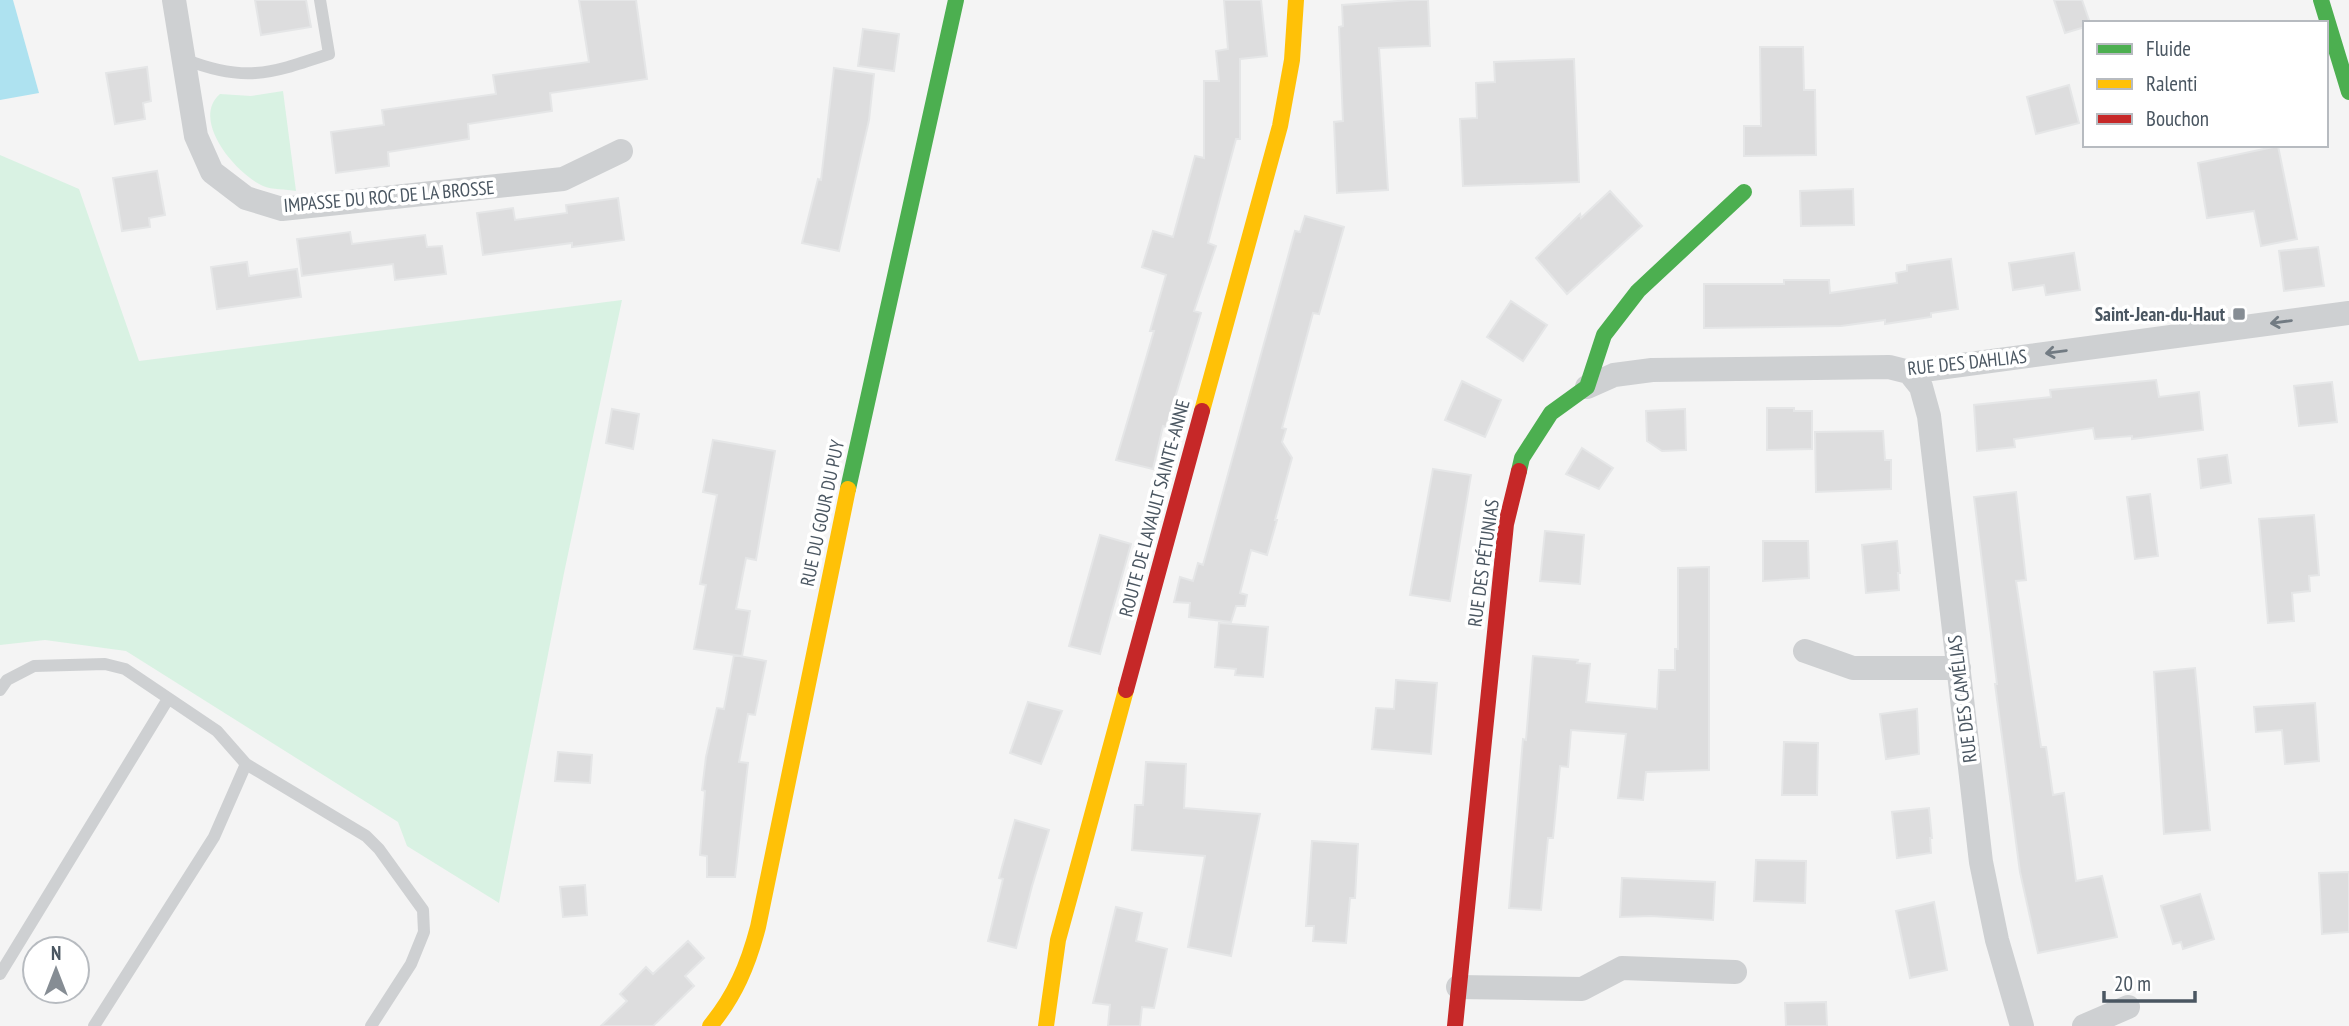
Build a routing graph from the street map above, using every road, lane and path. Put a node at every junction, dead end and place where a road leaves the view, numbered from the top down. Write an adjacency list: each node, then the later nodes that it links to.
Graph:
1 (174, 0): 8 (street, IMPASSE DU ROC DE LA BROSSE)
2 (320, 0): 8 (lane)
3 (956, 0): 26 (street, RUE DU GOUR DU PUY)
4 (1296, 0): 27 (street, ROUTE DE LAVAULT SAINTE-ANNE)
5 (2321, 0): 6 (street)
6 (2327, 21)
7 (2328, 23): 9 (street)
8 (184, 59): 10 (street, IMPASSE DU ROC DE LA BROSSE)
9 (2349, 92)
10 (621, 151)
11 (1744, 192): 14 (street)
12 (2349, 313): 13 (street, RUE DES DAHLIAS, one-way to 13)
13 (1909, 372): 14 (street, RUE DES DAHLIAS); 16 (street, RUE DES CAMÉLIAS)
14 (1587, 387): 22 (street, RUE DES PÉTUNIAS)
15 (1805, 651): 16 (street)
16 (1959, 668): 29 (street, RUE DES CAMÉLIAS)
17 (0, 690): 18 (lane)
18 (168, 699): 19 (lane); 21 (lane)
19 (246, 764): 24 (lane); 25 (lane)
20 (1735, 972): 22 (street)
21 (0, 974)
22 (1458, 986): 28 (street, RUE DES PÉTUNIAS)
23 (2128, 1007): 30 (street)
24 (94, 1026)
25 (371, 1026)
26 (710, 1026)
27 (1046, 1026)
28 (1455, 1026)
29 (2022, 1026)
30 (2084, 1026)

